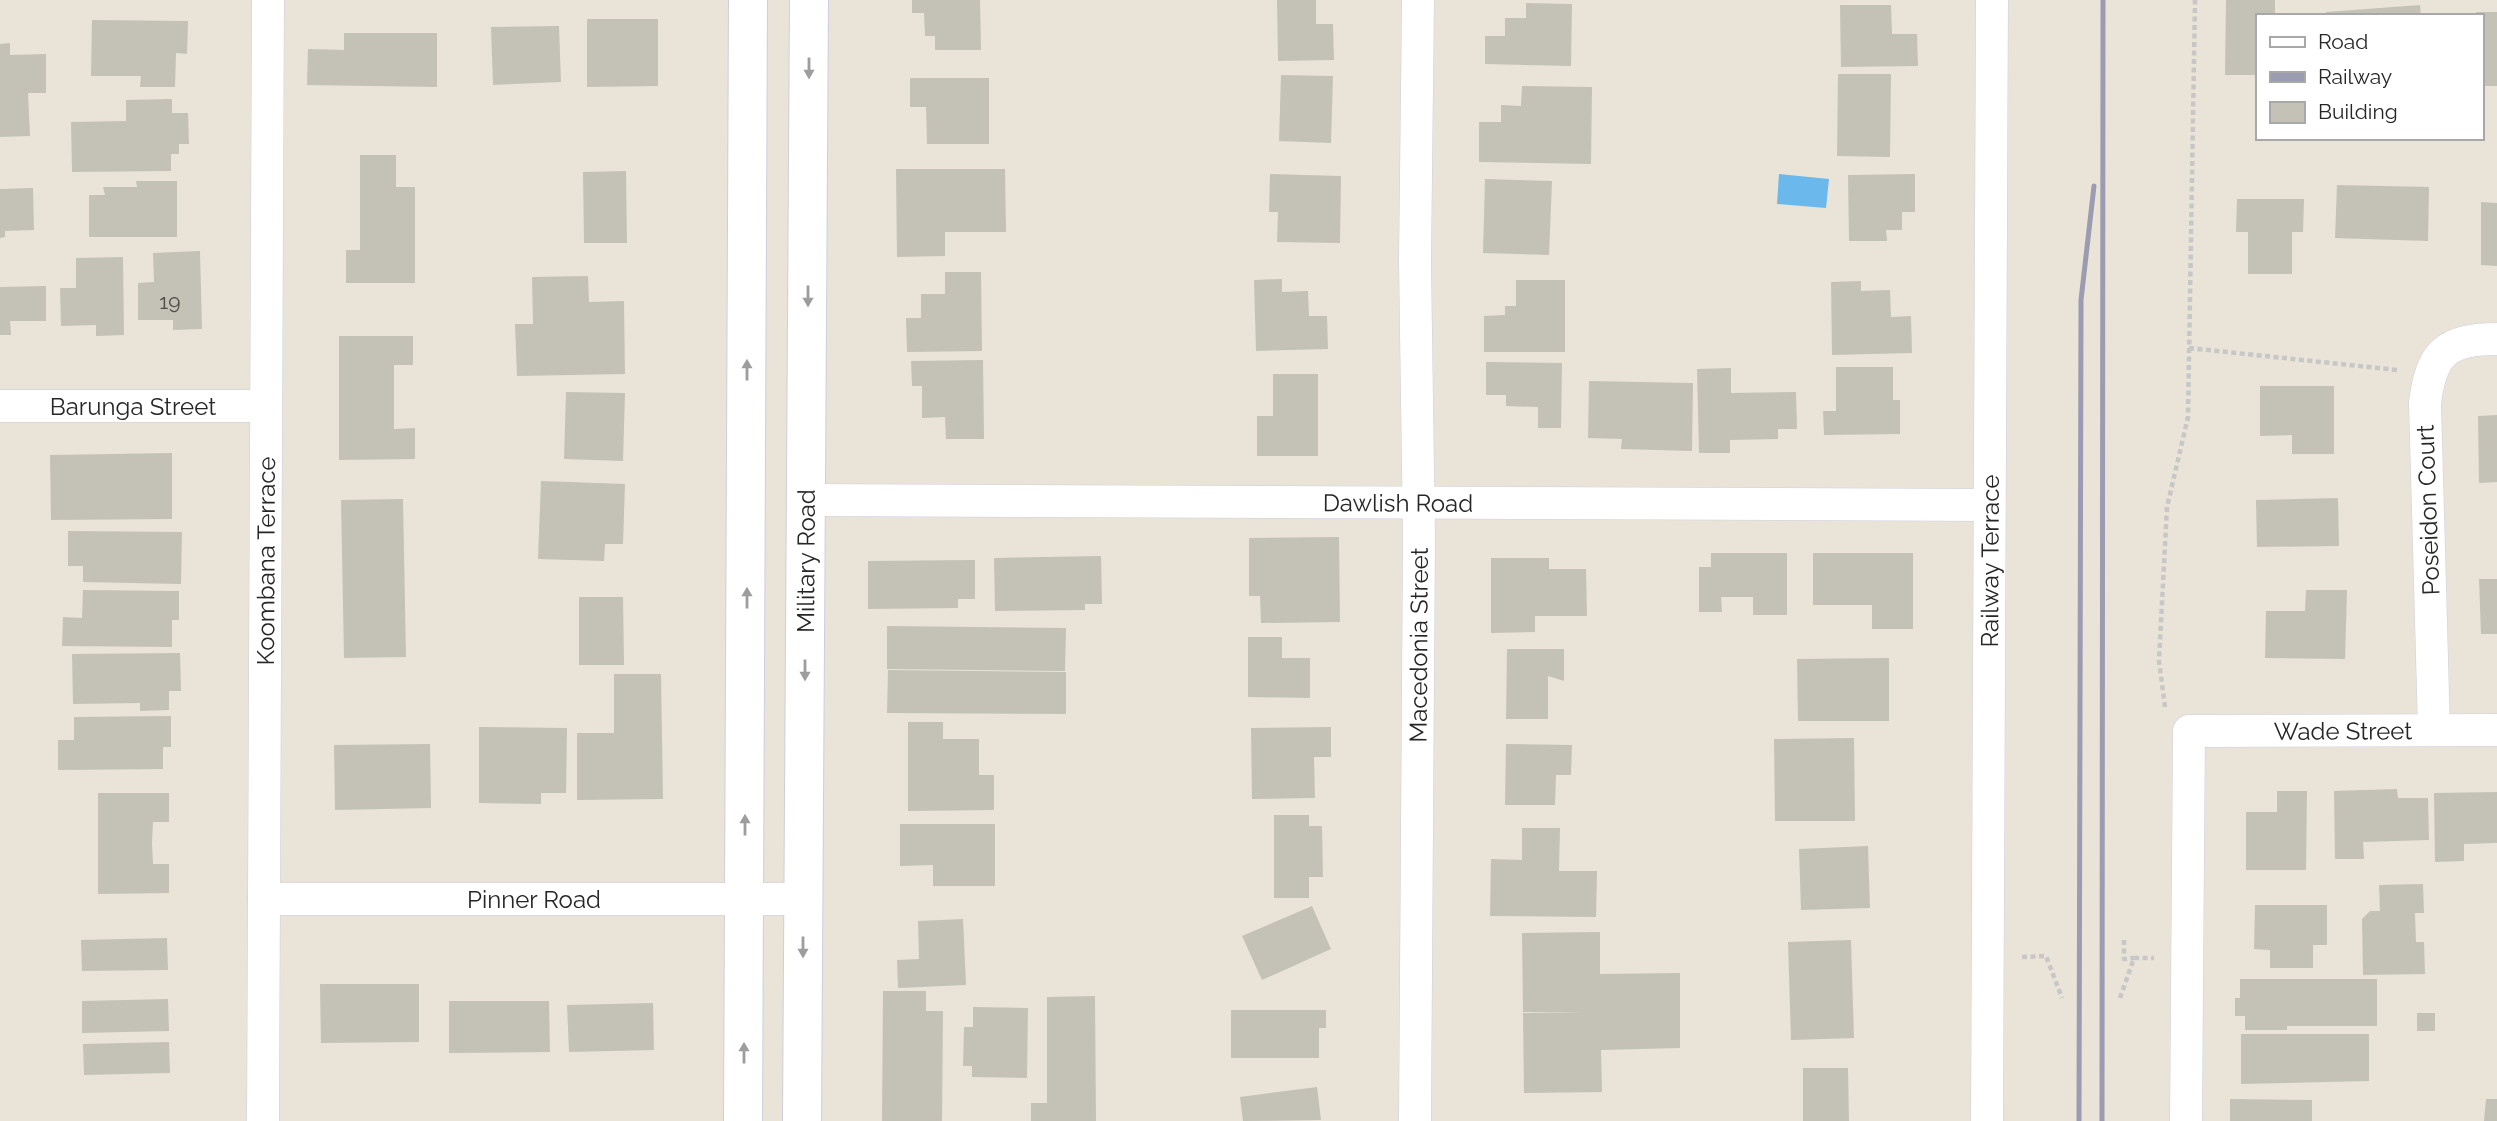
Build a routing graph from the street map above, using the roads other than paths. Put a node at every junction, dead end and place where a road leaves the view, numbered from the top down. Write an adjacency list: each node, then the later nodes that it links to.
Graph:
1 (268, 0): 8 (street, Koombana Terrace)
2 (748, 0): 15 (street, one-way to 2)
3 (809, 0): 9 (street, Military Road, one-way to 9)
4 (1419, 0): 10 (street, Macedonia Street)
5 (1992, 0): 11 (street, Railway Terrace)
6 (2497, 339): 12 (street, Poseidon Court)
7 (0, 405): 8 (street, Barunga Street)
8 (266, 405): 14 (street, Koombana Terrace)
9 (806, 500): 10 (street, Dawlish Road); 16 (street, Military Road, one-way to 16)
10 (1419, 501): 11 (street, Dawlish Road); 20 (street, Macedonia Street)
11 (1989, 505): 21 (street, Railway Terrace)
12 (2434, 730): 13 (street, Wade Street); 22 (street, Wade Street)
13 (2497, 730)
14 (264, 899): 15 (street, Pinner Road); 17 (street, Koombana Terrace)
15 (745, 899): 16 (street, Pinner Road); 18 (street, one-way to 15)
16 (804, 899): 19 (street, Military Road, one-way to 19)
17 (263, 1121)
18 (743, 1121)
19 (803, 1121)
20 (1415, 1121)
21 (1987, 1121)
22 (2186, 1121)

